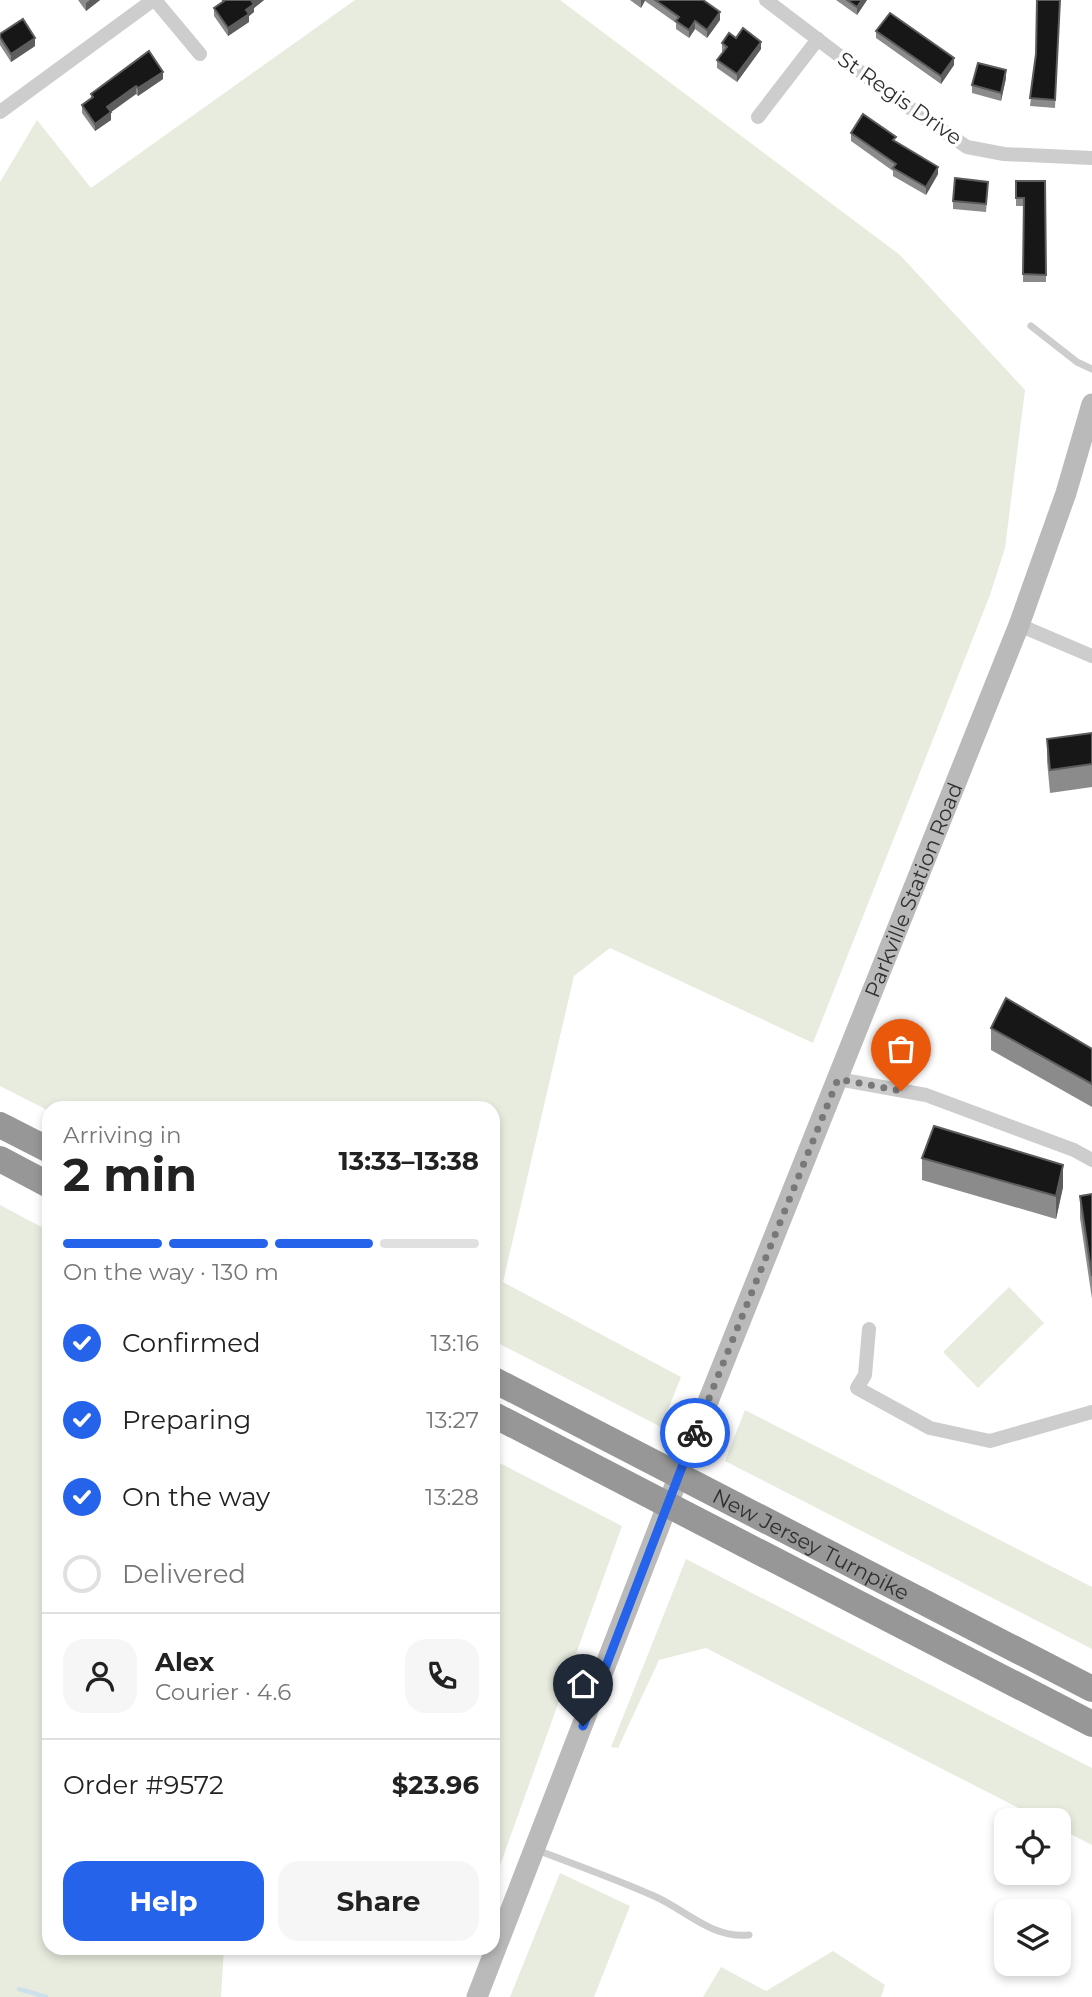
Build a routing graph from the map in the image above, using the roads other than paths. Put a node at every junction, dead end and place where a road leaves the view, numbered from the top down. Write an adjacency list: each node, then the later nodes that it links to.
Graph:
1 (154, 0): 4 (street); 5 (street)
2 (766, 0): 3 (street, St Regis Drive)
3 (818, 39): 6 (street); 7 (street, St Regis Drive)
4 (200, 54)
5 (0, 112)
6 (758, 117)
7 (1092, 158)
8 (1031, 326): 9 (lane)
9 (1092, 369)
10 (1092, 404): 11 (main road, Parkville Station Road)
11 (1019, 625): 12 (street); 13 (main road, Parkville Station Road)
12 (1092, 656)
13 (838, 1079): 17 (street); 25 (main road, Parkville Station Road)
14 (0, 1125): 15 (highway)
15 (42, 1146)
16 (0, 1159): 18 (highway)
17 (1092, 1160)
18 (42, 1181)
19 (869, 1329): 21 (street)
20 (500, 1383): 23 (highway, New Jersey Turnpike)
21 (1092, 1412)
22 (500, 1418): 24 (highway, New Jersey Turnpike)
23 (1092, 1689)
24 (1092, 1724)
25 (535, 1849): 26 (lane); 27 (main road, Parkville Station Road)
26 (748, 1935)
27 (500, 1938)
28 (493, 1955): 29 (main road, Parkville Station Road)
29 (477, 1997)

